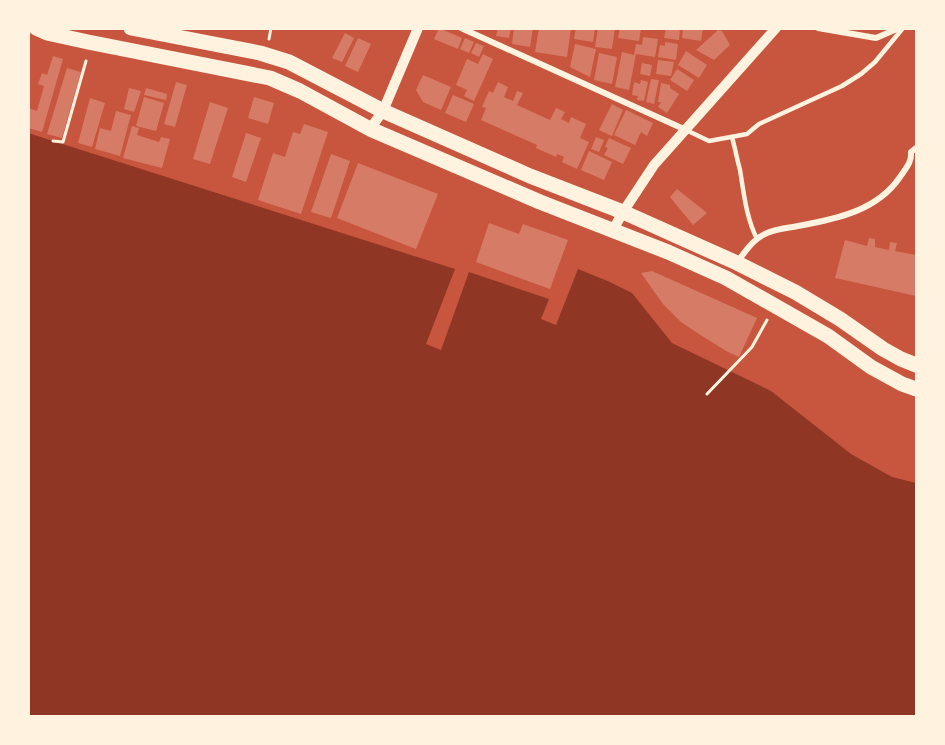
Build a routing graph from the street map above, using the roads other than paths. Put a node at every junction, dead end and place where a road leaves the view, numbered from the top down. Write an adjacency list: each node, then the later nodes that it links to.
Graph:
1 (36, 28): 9 (highway)
2 (131, 28): 8 (highway)
3 (418, 28): 8 (street)
4 (460, 28): 10 (street)
5 (776, 28): 10 (street)
6 (818, 28): 7 (street)
7 (901, 28): 11 (lane)
8 (383, 111): 9 (street); 13 (highway)
9 (370, 129): 14 (highway)
10 (686, 130): 11 (lane); 13 (street)
11 (732, 137): 15 (lane)
12 (916, 148): 15 (street)
13 (622, 212): 14 (street); 16 (highway)
14 (613, 230): 18 (highway)
15 (757, 238): 16 (street)
16 (737, 263): 17 (highway)
17 (916, 365)
18 (916, 389)

